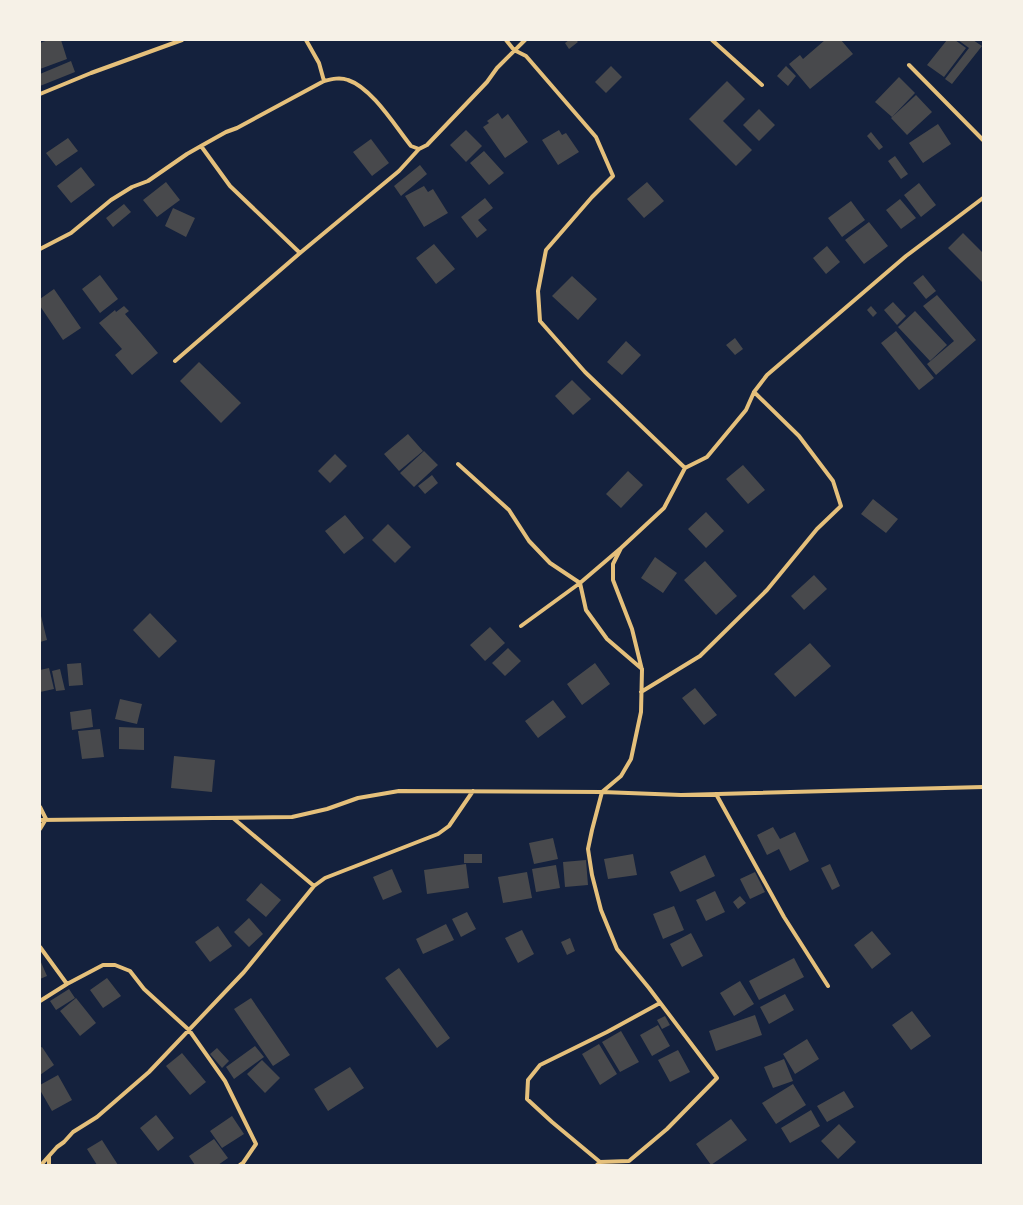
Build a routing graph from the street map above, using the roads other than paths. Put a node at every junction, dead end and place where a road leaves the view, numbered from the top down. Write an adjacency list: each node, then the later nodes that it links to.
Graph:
1 (182, 40): 10 (street)
2 (306, 40): 8 (street)
3 (506, 40): 6 (street)
4 (525, 40): 6 (street)
5 (712, 40): 9 (street)
6 (514, 50): 13 (street); 20 (street)
7 (909, 65): 11 (street)
8 (324, 81): 12 (street); 13 (street)
9 (762, 85)
10 (40, 94)
11 (983, 140)
12 (201, 146): 15 (street); 16 (street)
13 (419, 149): 16 (street)
14 (983, 198): 18 (street)
15 (40, 249)
16 (300, 252): 17 (street)
17 (175, 361)
18 (754, 392): 20 (street); 25 (street)
19 (458, 464): 22 (street)
20 (685, 468): 21 (street)
21 (620, 548): 22 (street); 24 (street)
22 (580, 583): 23 (street); 24 (street)
23 (520, 626)
24 (642, 670): 25 (street)
25 (641, 692): 28 (street)
26 (983, 787): 29 (street)
27 (473, 791): 28 (street); 31 (street); 35 (street)
28 (602, 792): 29 (street); 40 (street)
29 (716, 794): 38 (street)
30 (40, 807): 32 (street)
31 (233, 818): 32 (street); 35 (street)
32 (46, 819): 33 (street); 34 (street)
33 (40, 820)
34 (40, 829)
35 (314, 886): 41 (street)
36 (40, 947): 37 (street)
37 (67, 984): 39 (street); 41 (street)
38 (828, 986)
39 (40, 1001)
40 (660, 1003): 43 (street); 43 (street)
41 (189, 1030): 42 (street); 46 (street)
42 (49, 1156): 44 (street); 45 (street)
43 (598, 1164)
44 (42, 1165)
45 (48, 1165)
46 (240, 1165)

